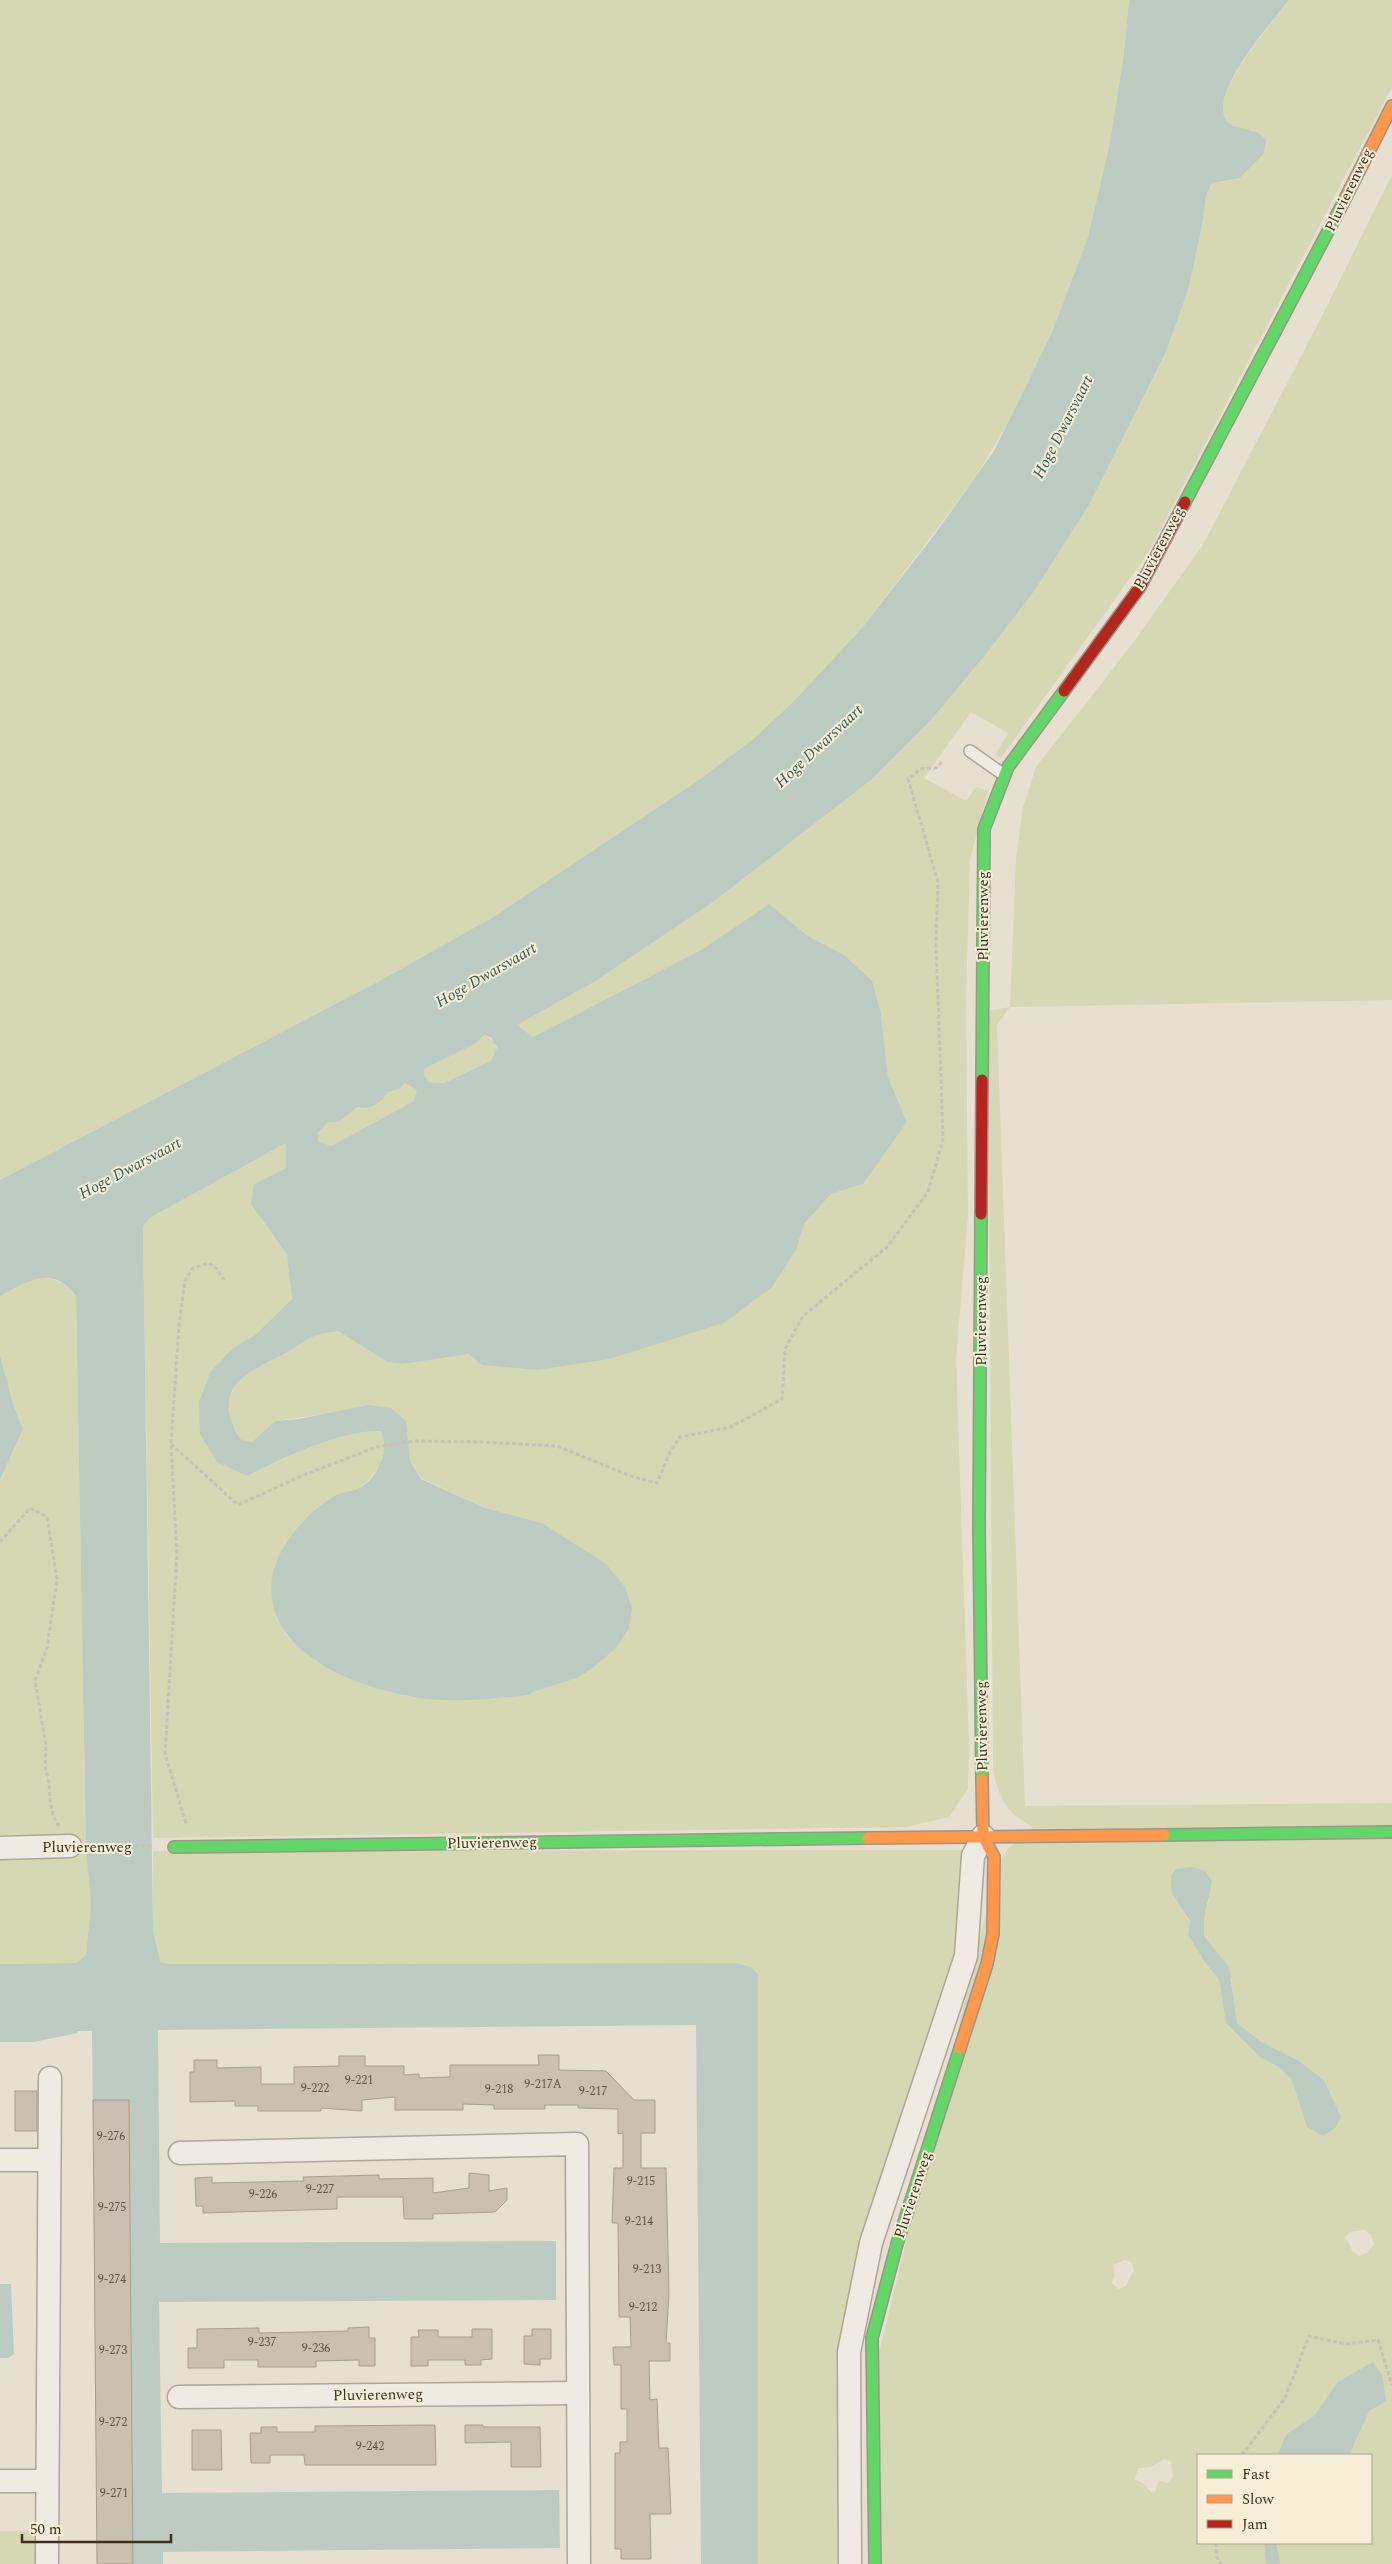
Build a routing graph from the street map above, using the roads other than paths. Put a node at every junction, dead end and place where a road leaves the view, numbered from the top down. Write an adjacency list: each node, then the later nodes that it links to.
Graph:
1 (1392, 106): 3 (street, Pluvierenweg)
2 (970, 751): 3 (lane)
3 (1004, 776): 5 (street, Pluvierenweg)
4 (1392, 1832): 5 (street)
5 (983, 1836): 7 (street, Pluvierenweg); 19 (street, Pluvierenweg); 20 (street, Pluvierenweg)
6 (70, 1846): 8 (street, Pluvierenweg)
7 (174, 1846)
8 (0, 1848)
9 (50, 2078): 12 (street)
10 (180, 2153): 13 (street)
11 (0, 2160): 12 (street)
12 (49, 2160): 16 (street)
13 (577, 2392): 14 (street, Pluvierenweg); 18 (street)
14 (179, 2397)
15 (0, 2481): 16 (street)
16 (46, 2481): 17 (street)
17 (47, 2564)
18 (579, 2564)
19 (850, 2564)
20 (875, 2564)

